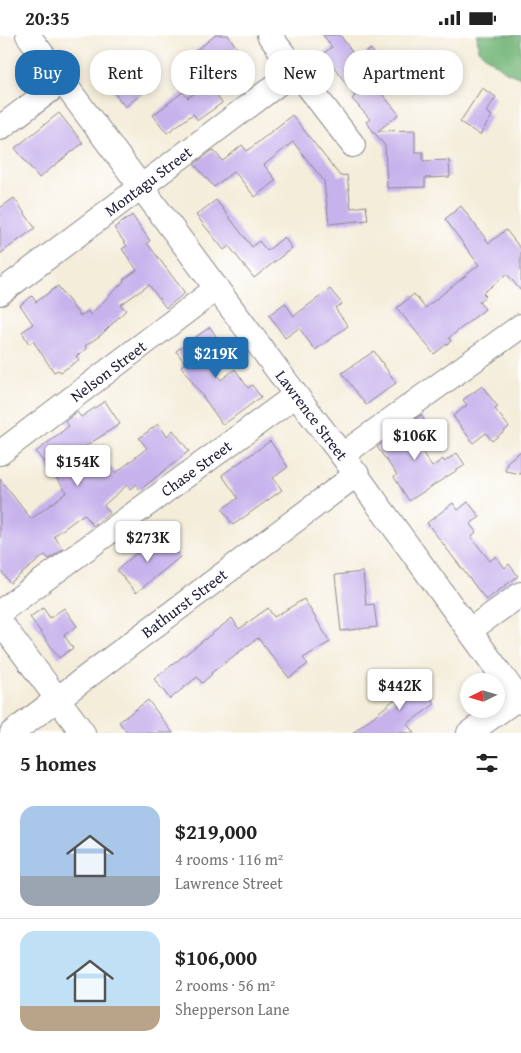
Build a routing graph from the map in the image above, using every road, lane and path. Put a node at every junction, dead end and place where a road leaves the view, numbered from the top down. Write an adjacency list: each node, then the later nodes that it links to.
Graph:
1 (28, 35): 3 (street, Lawrence Street)
2 (269, 35): 4 (street)
3 (39, 50)
4 (280, 50)
5 (265, 93): 11 (street, Montagu Street)
6 (44, 95): 9 (street)
7 (72, 95): 11 (street, Lawrence Street)
8 (314, 95): 10 (street)
9 (0, 128)
10 (353, 145)
11 (140, 187): 12 (street, Lawrence Street); 13 (street, Montagu Street)
12 (217, 288): 15 (street, Lawrence Street); 16 (street, Nelson Street)
13 (0, 293)
14 (521, 326): 17 (street)
15 (296, 395): 17 (street, Lawrence Street); 20 (street, Chase Street)
16 (0, 453)
17 (342, 455): 18 (street, Lawrence Street)
18 (356, 474): 22 (street, Lawrence Street); 23 (street, Bathurst Street)
19 (521, 594): 22 (street)
20 (0, 612)
21 (0, 622): 23 (street)
22 (470, 630): 24 (street, Lawrence Street)
23 (57, 699): 25 (street, Bathurst Street); 26 (street)
24 (520, 700): 27 (street)
25 (12, 733)
26 (83, 733)
27 (469, 733)

